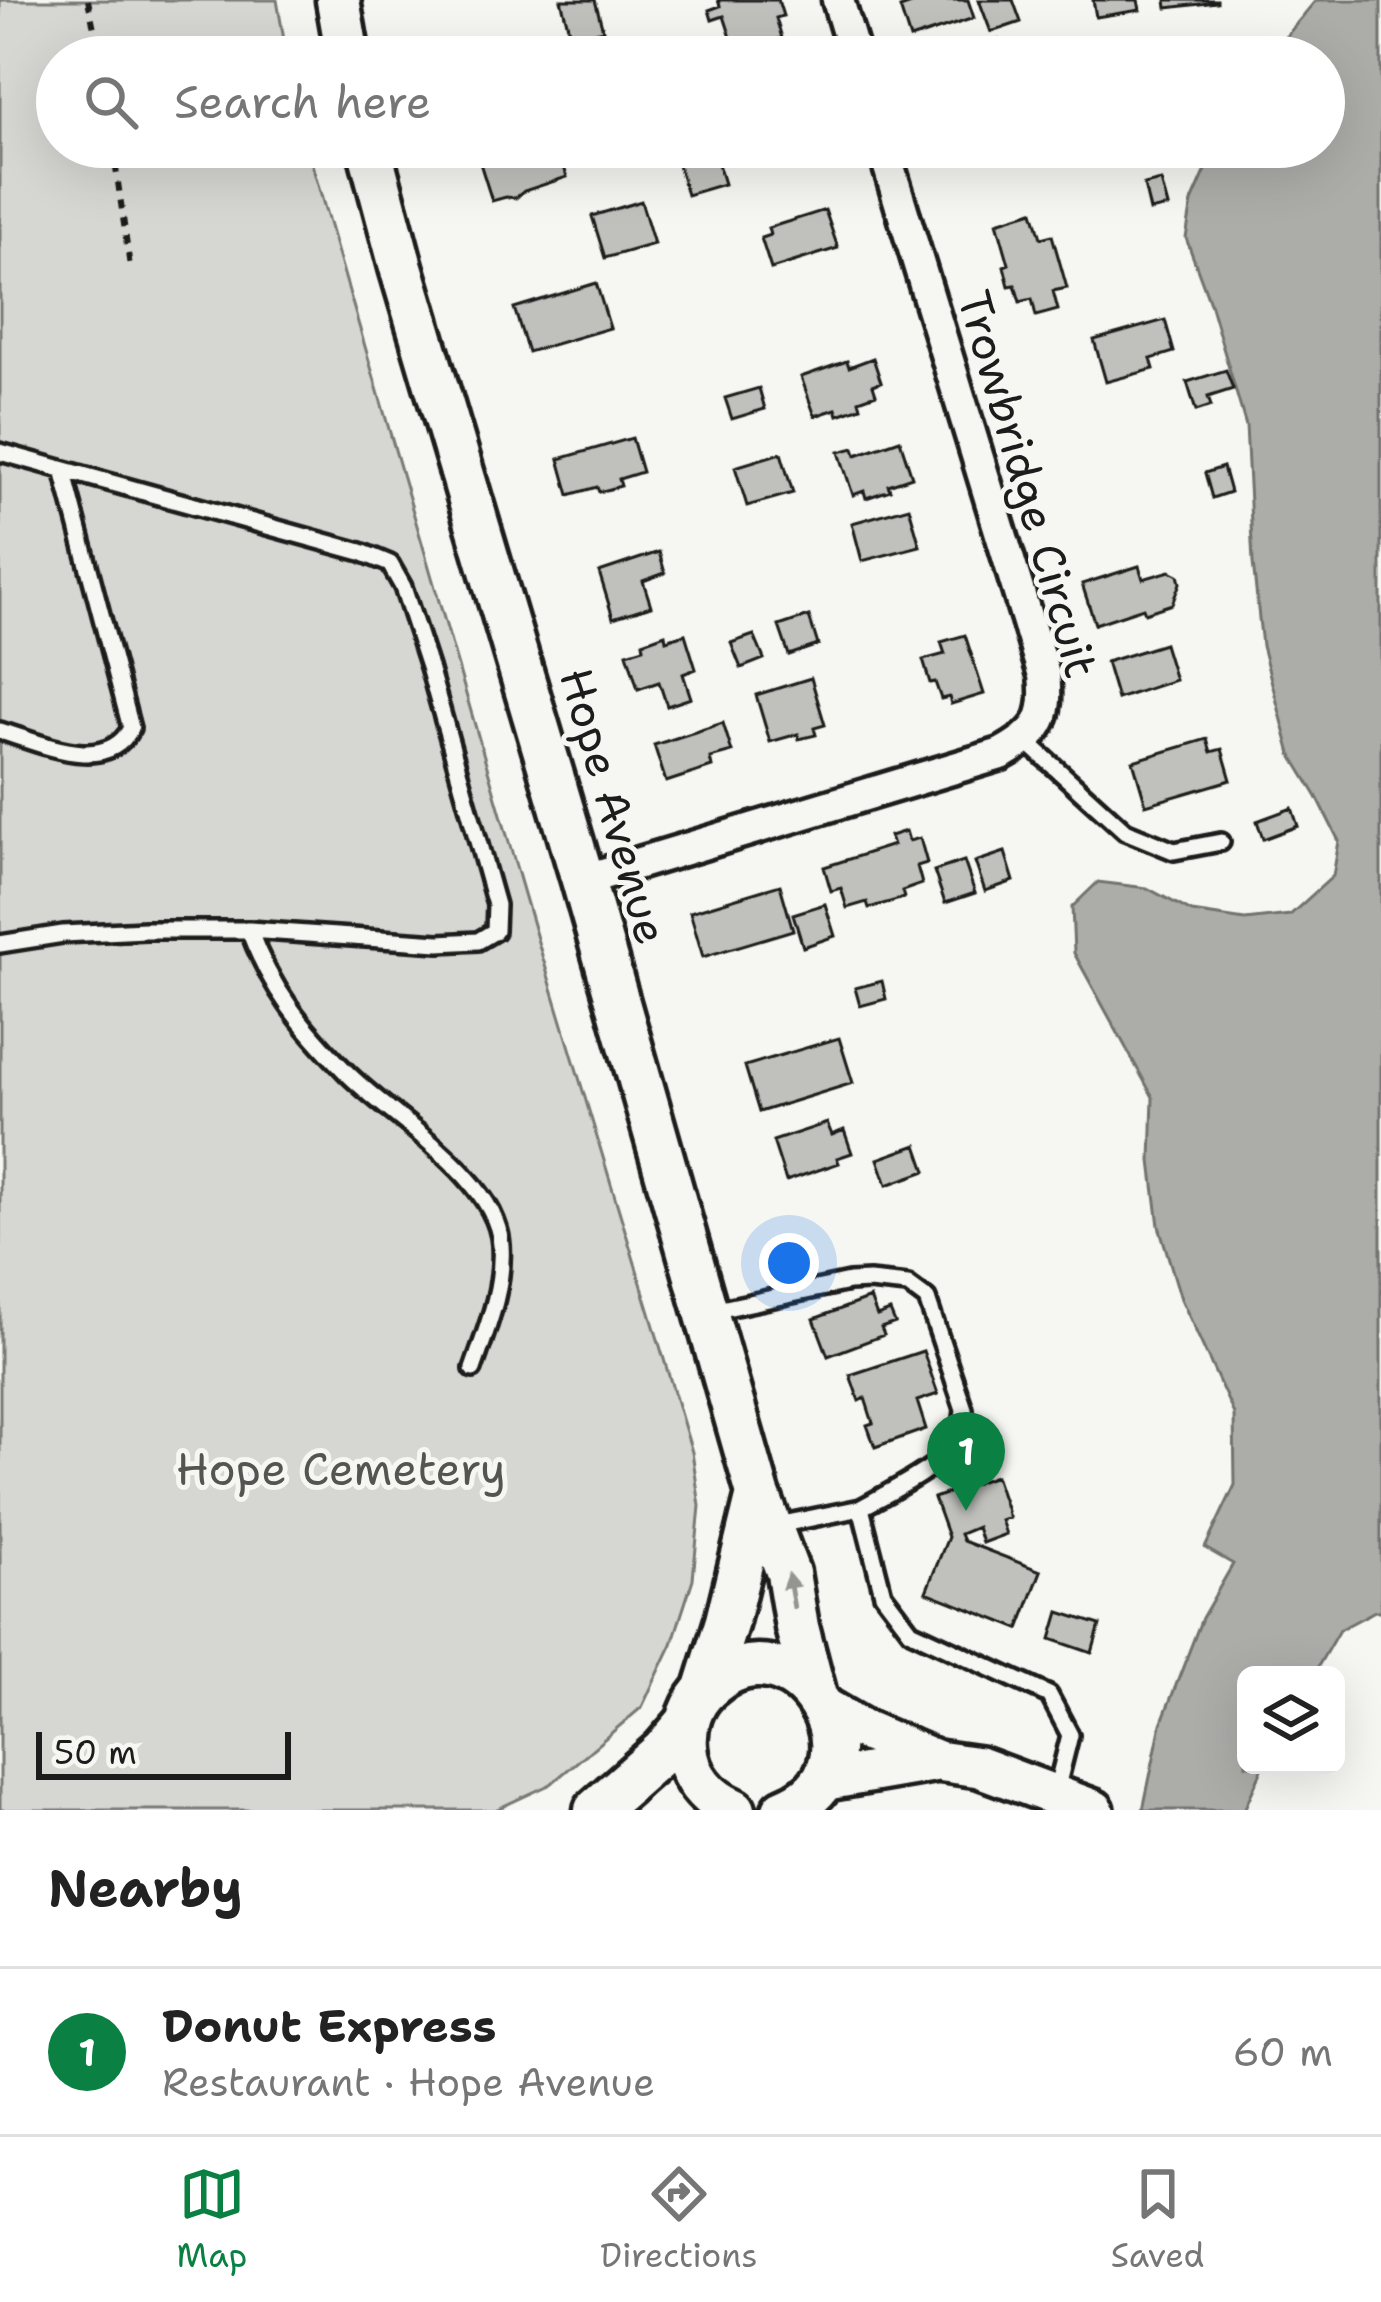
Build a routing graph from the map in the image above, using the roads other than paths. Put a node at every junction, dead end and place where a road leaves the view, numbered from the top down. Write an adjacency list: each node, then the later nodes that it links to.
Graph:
1 (338, 0): 3 (main road)
2 (838, 0): 4 (street)
3 (344, 36)
4 (849, 36)
5 (374, 168): 12 (main road, Hope Avenue)
6 (889, 168): 10 (street, Trowbridge Circuit)
7 (0, 452): 8 (lane)
8 (63, 470): 9 (lane); 13 (lane)
9 (0, 730)
10 (1026, 741): 11 (lane); 12 (street, Trowbridge Circuit)
11 (1221, 842)
12 (583, 880): 15 (main road, Hope Avenue)
13 (249, 930): 14 (lane); 16 (lane)
14 (0, 944)
15 (706, 1312): 17 (lane); 18 (main road, Hope Avenue)
16 (473, 1369)
17 (861, 1508): 18 (lane); 23 (lane)
18 (764, 1510): 19 (main road, Hope Avenue, one-way to 18); 20 (main road, Hope Avenue)
19 (819, 1700): 20 (main road); 21 (street); 22 (main road, Hope Avenue)
20 (696, 1706): 24 (main road); 25 (main road, Hope Avenue)
21 (937, 1761): 22 (street); 23 (street)
22 (821, 1781): 26 (main road)
23 (1055, 1794): 27 (street)
24 (726, 1809)
25 (596, 1810)
26 (784, 1810)
27 (1094, 1810)

